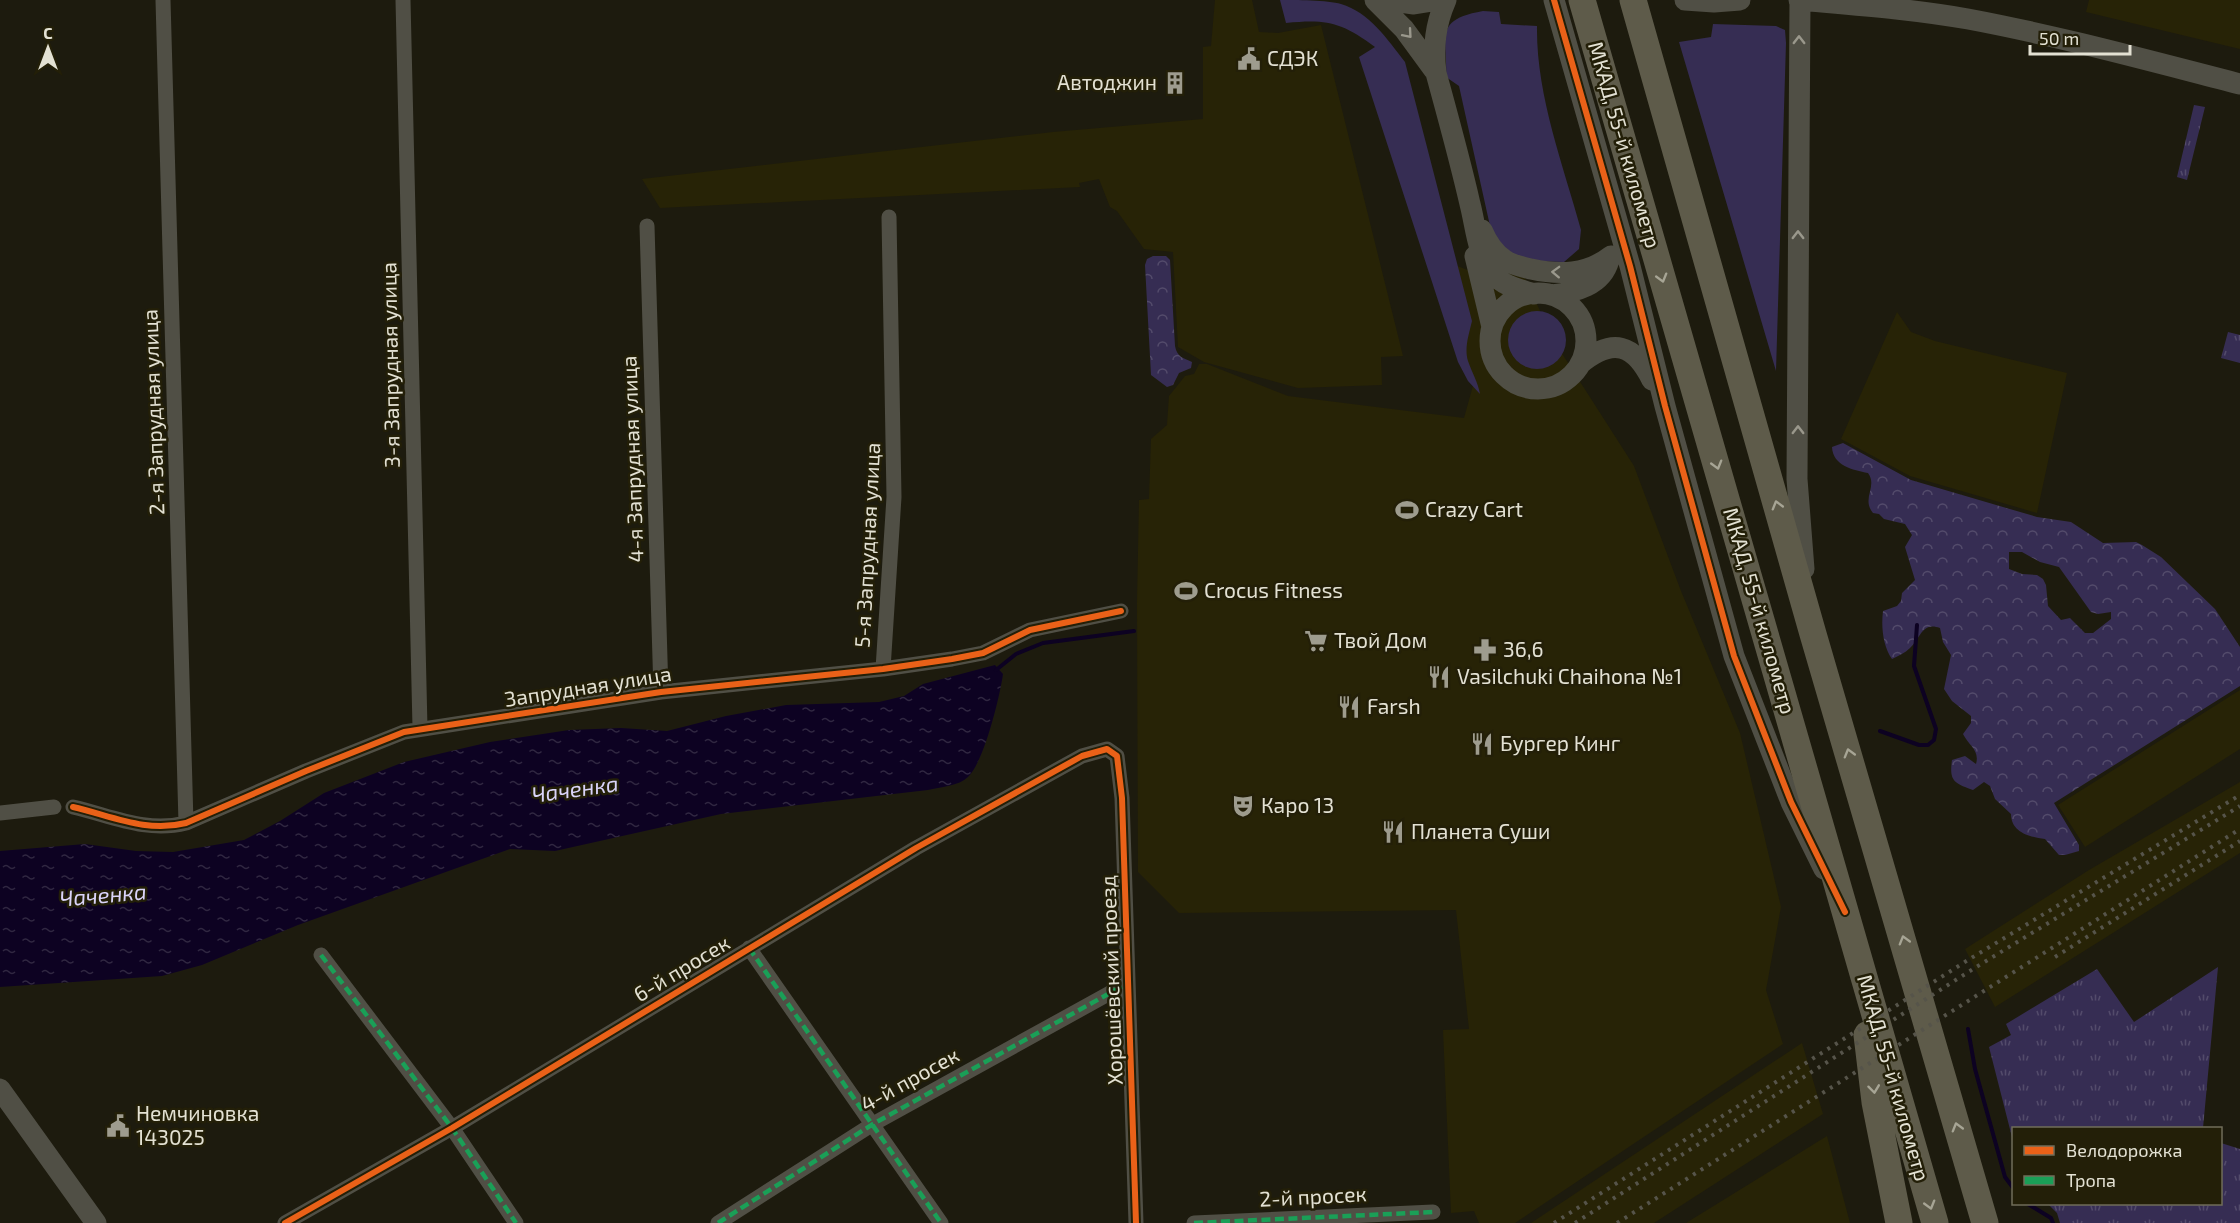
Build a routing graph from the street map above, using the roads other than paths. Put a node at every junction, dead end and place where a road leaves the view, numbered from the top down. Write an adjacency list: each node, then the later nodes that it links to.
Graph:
1 (163, 0): 34 (street, 2-я Запрудная улица)
2 (403, 0): 29 (street, 3-я Запрудная улица)
3 (1374, 0): 14 (street, one-way to 14)
4 (1386, 0): 5 (street)
5 (1439, 0)
6 (1446, 0): 14 (street)
7 (1554, 0): 16 (street)
8 (1582, 0): 35 (highway, МКАД, 55-й километр, one-way to 35)
9 (1633, 0): 26 (highway, one-way to 9)
10 (1685, 0): 13 (street)
11 (1740, 0): 13 (street)
12 (1799, 0): 15 (street); 26 (street, one-way to 12)
13 (1716, 1)
14 (1436, 74): 17 (street)
15 (2240, 84)
16 (1608, 188): 20 (street); 24 (street)
17 (1471, 205): 20 (street, one-way to 17); 21 (street); 22 (street)
18 (890, 217): 27 (street, 5-я Запрудная улица)
19 (647, 226): 28 (street, 4-я Запрудная улица)
20 (1611, 256): 21 (street)
21 (1543, 294): 22 (street); 23 (street)
22 (1492, 327): 23 (street)
23 (1580, 364): 24 (street)
24 (1665, 406): 35 (street)
25 (1121, 611): 27 (street, Запрудная улица)
26 (1814, 634): 43 (highway, one-way to 26)
27 (883, 669): 28 (street, Запрудная улица)
28 (661, 692): 29 (street, Запрудная улица)
29 (420, 729): 34 (street, Запрудная улица)
30 (1100, 749): 37 (street, 6-й просек); 39 (street, Хорошёвский проезд)
31 (54, 807): 33 (street)
32 (73, 807): 34 (street, Запрудная улица)
33 (0, 813)
34 (186, 824)
35 (1845, 912): 36 (highway, МКАД, 55-й километр)
36 (1855, 947): 52 (highway, one-way to 52); 53 (highway, МКАД, 55-й километр, one-way to 53)
37 (749, 948): 41 (street); 42 (street, 6-й просек)
38 (321, 955): 42 (street)
39 (1128, 983): 41 (street, 4-й просек); 50 (street, Хорошёвский проезд)
40 (0, 1089): 45 (street)
41 (873, 1124): 48 (street, 4-й просек); 49 (street)
42 (452, 1128): 46 (street, 6-й просек); 47 (street)
43 (1973, 1184): 54 (highway); 55 (highway)
44 (1433, 1212): 51 (street, 2-й просек)
45 (96, 1223)
46 (285, 1223)
47 (516, 1223)
48 (718, 1223)
49 (941, 1223)
50 (1136, 1223)
51 (1194, 1223)
52 (1899, 1223)
53 (1935, 1223)
54 (1985, 1223)
55 (1992, 1223)

